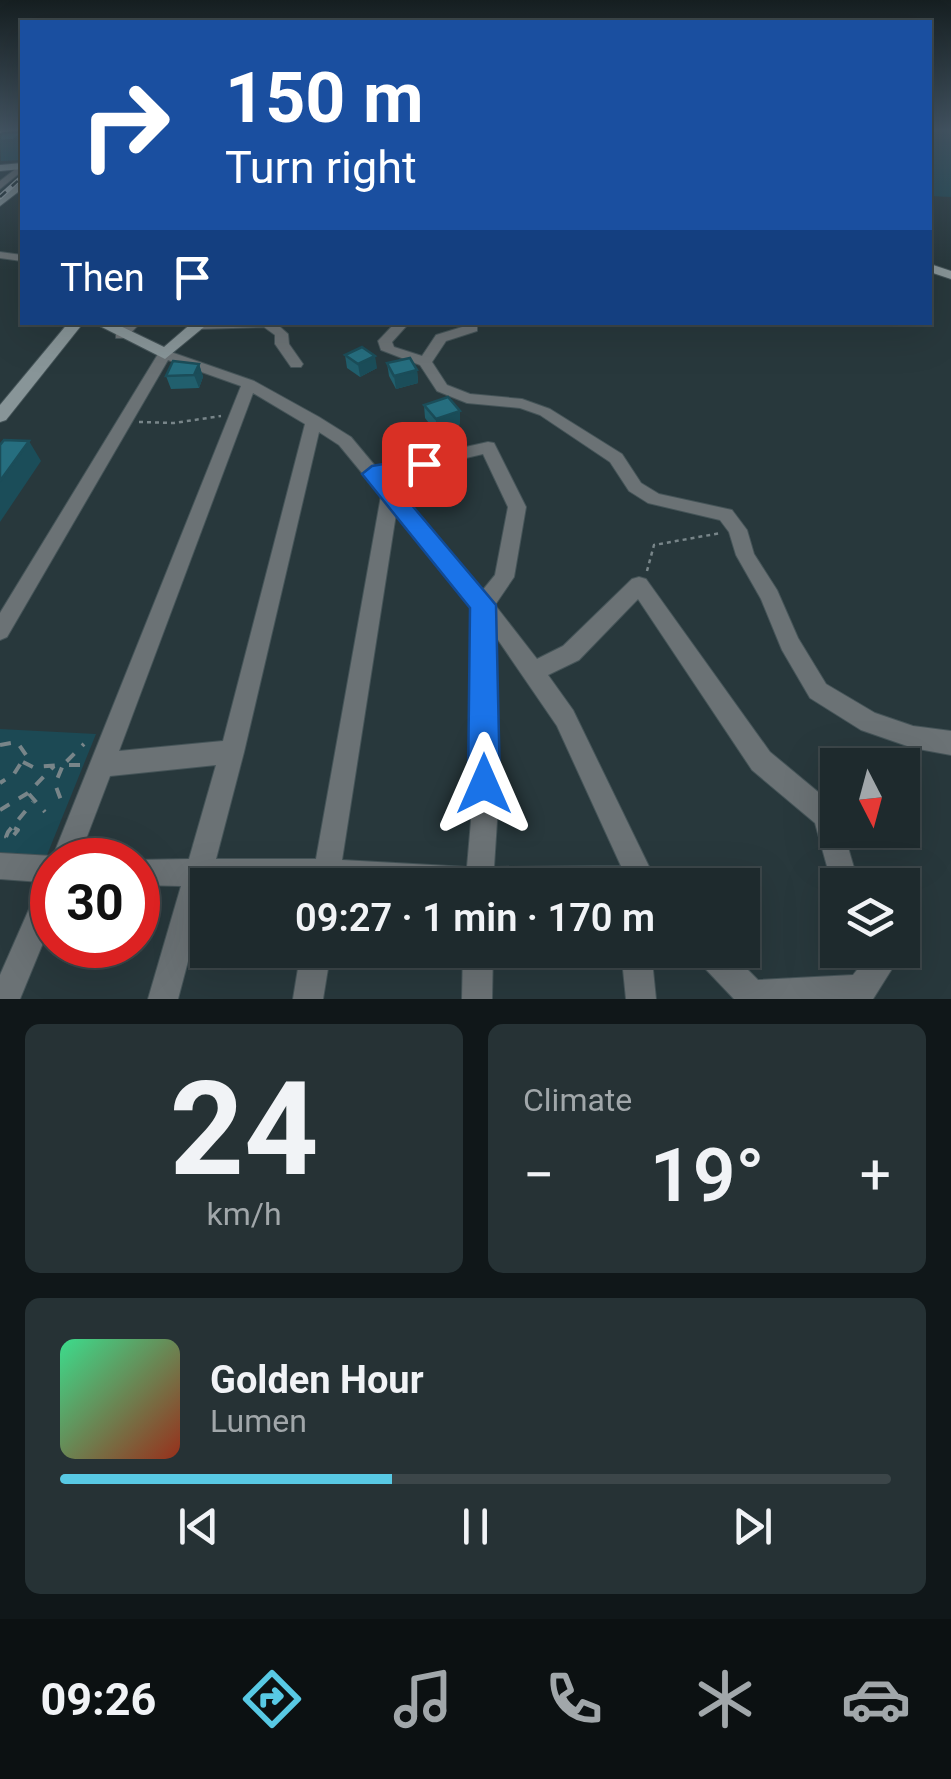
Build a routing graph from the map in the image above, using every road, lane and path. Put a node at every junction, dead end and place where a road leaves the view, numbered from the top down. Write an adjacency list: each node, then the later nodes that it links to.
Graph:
1 (20, 186): 2 (main road)
2 (0, 203)
3 (75, 325): 18 (main road)
4 (104, 325): 12 (main road)
5 (132, 325): 12 (street)
6 (201, 325): 13 (main road)
7 (236, 325): 10 (street)
8 (275, 325): 10 (street)
9 (401, 325): 14 (street)
10 (270, 326): 15 (street)
11 (472, 328): 14 (street)
12 (121, 335): 13 (main road)
13 (165, 354): 16 (street); 19 (street)
14 (425, 362): 23 (street)
15 (296, 364)
16 (249, 384): 17 (street); 20 (street)
17 (237, 413): 19 (path); 35 (street)
18 (0, 416)
19 (127, 418): 26 (street)
20 (314, 420): 21 (street); 31 (street)
21 (372, 474): 22 (street); 25 (street)
22 (390, 495): 25 (street); 47 (street)
23 (744, 550): 24 (path); 28 (street)
24 (639, 585): 27 (street); 50 (street)
25 (483, 605): 27 (street); 48 (street)
26 (0, 631)
27 (533, 672): 49 (street)
28 (951, 743)
29 (0, 744): 32 (path)
30 (84, 744): 34 (path)
31 (232, 752): 35 (street); 46 (street)
32 (24, 762): 33 (path); 36 (path)
33 (54, 765): 34 (path); 37 (path)
34 (63, 765): 35 (path); 38 (path)
35 (102, 766): 43 (street)
36 (0, 783)
37 (28, 793): 39 (path); 40 (path)
38 (61, 800)
39 (34, 802): 41 (path); 42 (path)
40 (0, 810)
41 (46, 812)
42 (14, 828)
43 (74, 838)
44 (0, 866): 45 (street)
45 (30, 868)
46 (201, 868)
47 (328, 868)
48 (480, 868)
49 (634, 868)
50 (840, 868)
51 (160, 873): 52 (street)
52 (190, 875)
53 (190, 906): 62 (street)
54 (30, 940): 61 (street)
55 (313, 968): 63 (street)
56 (478, 968): 64 (street)
57 (638, 968): 65 (street)
58 (724, 968): 60 (street)
59 (877, 968): 60 (street)
60 (753, 998)
61 (5, 999)
62 (163, 999)
63 (308, 999)
64 (477, 999)
65 (641, 999)

